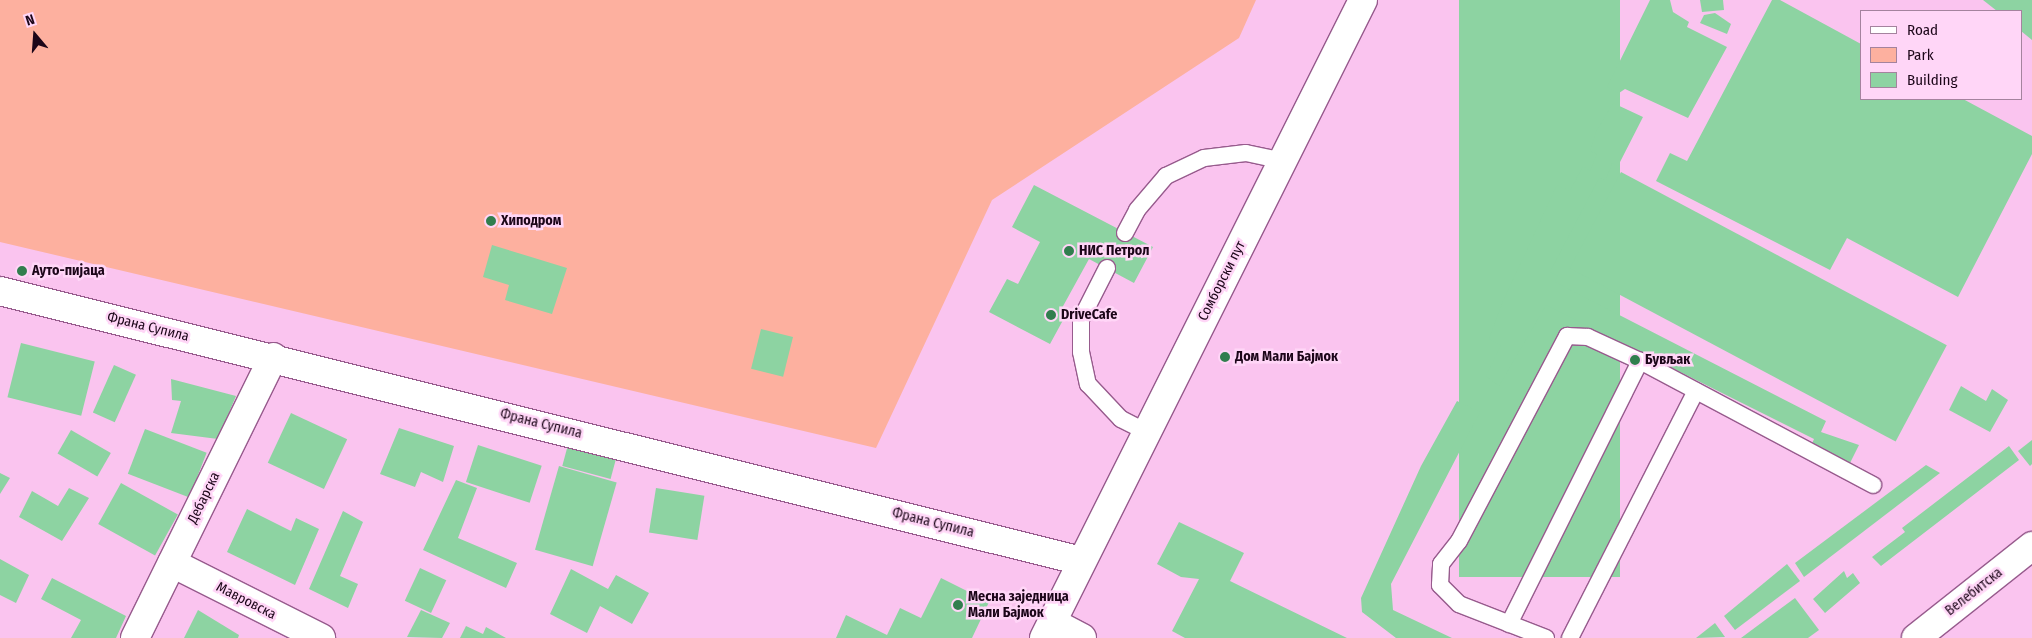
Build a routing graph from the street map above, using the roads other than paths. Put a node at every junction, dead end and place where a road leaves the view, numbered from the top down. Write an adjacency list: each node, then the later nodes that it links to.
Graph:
1 (1363, 0): 2 (street, Сомборски пут)
2 (1283, 161): 3 (lane); 9 (street, Сомборски пут)
3 (1125, 233)
4 (1107, 268): 9 (lane)
5 (0, 291): 6 (street, Франа Супила)
6 (273, 357): 12 (street, Франа Супила); 13 (street, Дебарска)
7 (1640, 361): 8 (lane); 14 (lane); 14 (lane)
8 (1696, 391): 10 (lane); 20 (lane)
9 (1146, 432): 12 (street, Сомборски пут)
10 (1873, 485)
11 (2032, 546): 21 (street, Велебитска)
12 (1081, 560): 15 (street, Сомборски пут)
13 (172, 564): 16 (street, Дебарска); 17 (street, Мавровска)
14 (1509, 624): 19 (lane)
15 (1048, 630): 18 (street)
16 (135, 638)
17 (321, 638)
18 (1082, 638)
19 (1546, 638)
20 (1570, 638)
21 (1916, 638)

